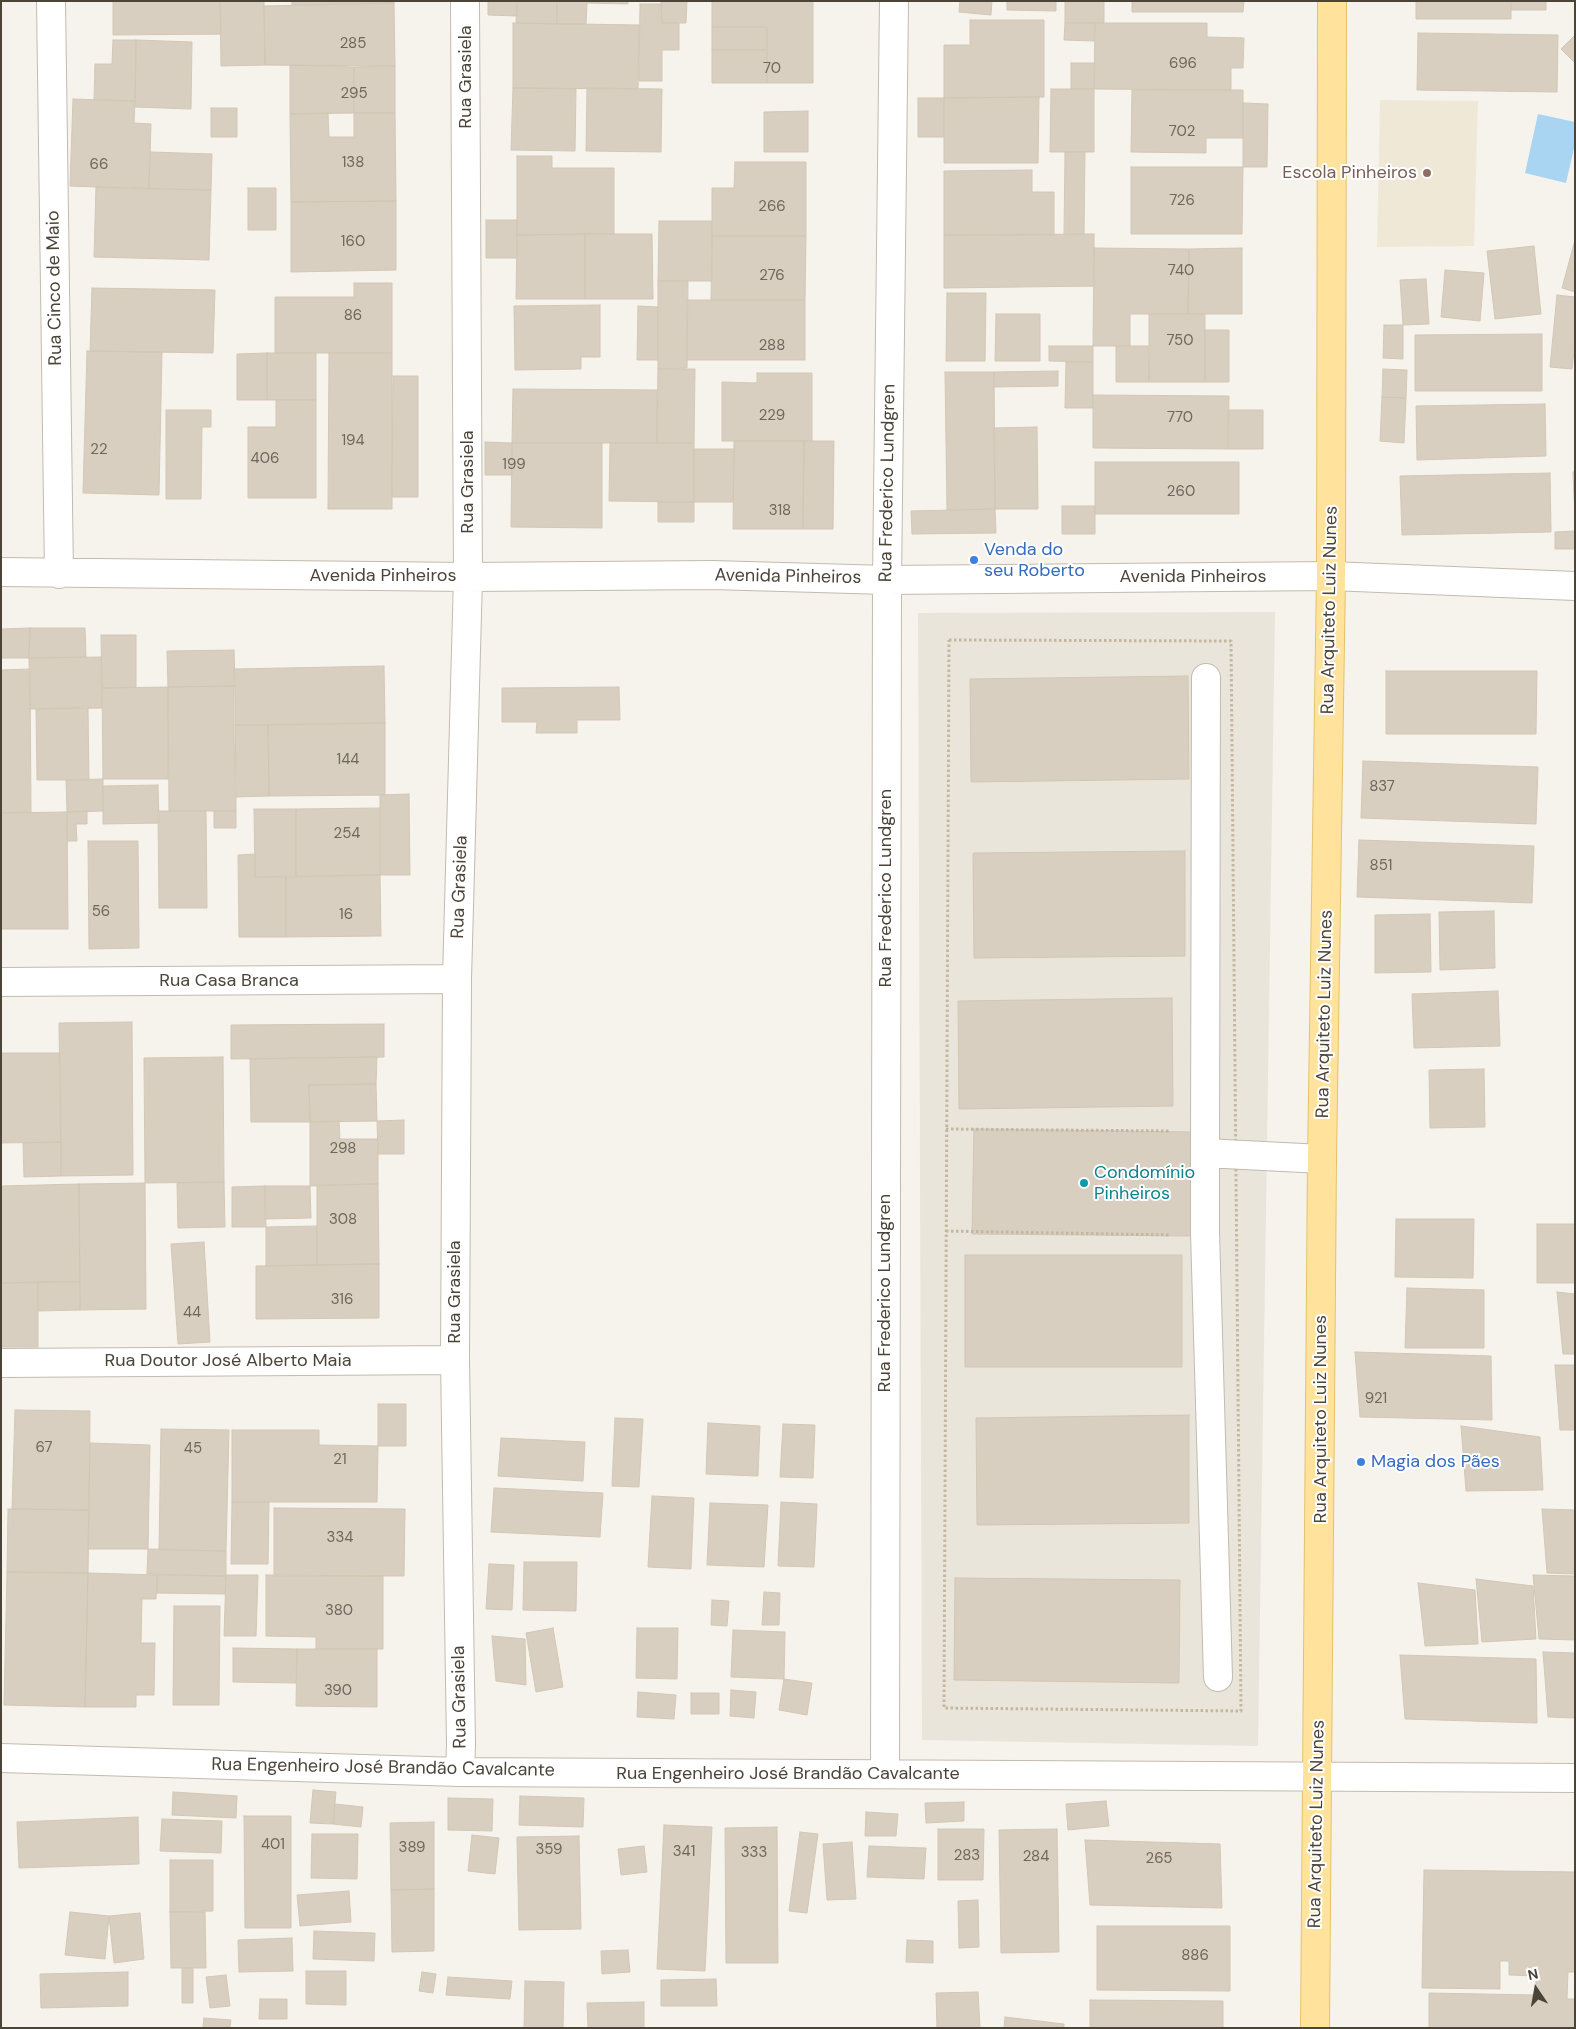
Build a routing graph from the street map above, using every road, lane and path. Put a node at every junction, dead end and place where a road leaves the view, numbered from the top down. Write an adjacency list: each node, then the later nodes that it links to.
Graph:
1 (51, 1): 6 (street, Rua Cinco de Maio)
2 (465, 1): 8 (street, Rua Grasiela)
3 (894, 1): 9 (street, Rua Frederico Lundgren)
4 (1332, 1): 7 (main road, Rua Arquiteto Luiz Nunes)
5 (1, 572): 6 (street, Avenida Pinheiros)
6 (59, 574): 8 (street, Avenida Pinheiros)
7 (1332, 576): 9 (street, Avenida Pinheiros); 10 (street, Avenida Pinheiros); 17 (main road, Rua Arquiteto Luiz Nunes)
8 (468, 577): 9 (street, Avenida Pinheiros); 12 (street, Rua Grasiela)
9 (887, 580): 25 (street, Rua Frederico Lundgren)
10 (1575, 586)
11 (1206, 678): 15 (street)
12 (457, 979): 13 (street, Rua Casa Branca); 20 (street, Rua Grasiela)
13 (1, 982)
14 (946, 1129): 15 (path); 16 (path); 18 (path)
15 (1205, 1145): 16 (street); 19 (street)
16 (1236, 1154): 17 (street); 18 (path)
17 (1322, 1159): 26 (main road, Rua Arquiteto Luiz Nunes)
18 (946, 1231): 19 (path)
19 (1205, 1232): 22 (street)
20 (455, 1360): 21 (street, Rua Doutor José Alberto Maia); 24 (street, Rua Grasiela)
21 (1, 1363)
22 (1218, 1677)
23 (1, 1758): 24 (street, Rua Engenheiro José Brandão Cavalcante)
24 (460, 1772): 25 (street, Rua Engenheiro José Brandão Cavalcante)
25 (885, 1774): 26 (street, Rua Engenheiro José Brandão Cavalcante)
26 (1318, 1777): 27 (street, Rua Engenheiro José Brandão Cavalcante); 28 (main road, Rua Arquiteto Luiz Nunes)
27 (1575, 1778)
28 (1315, 2028)

